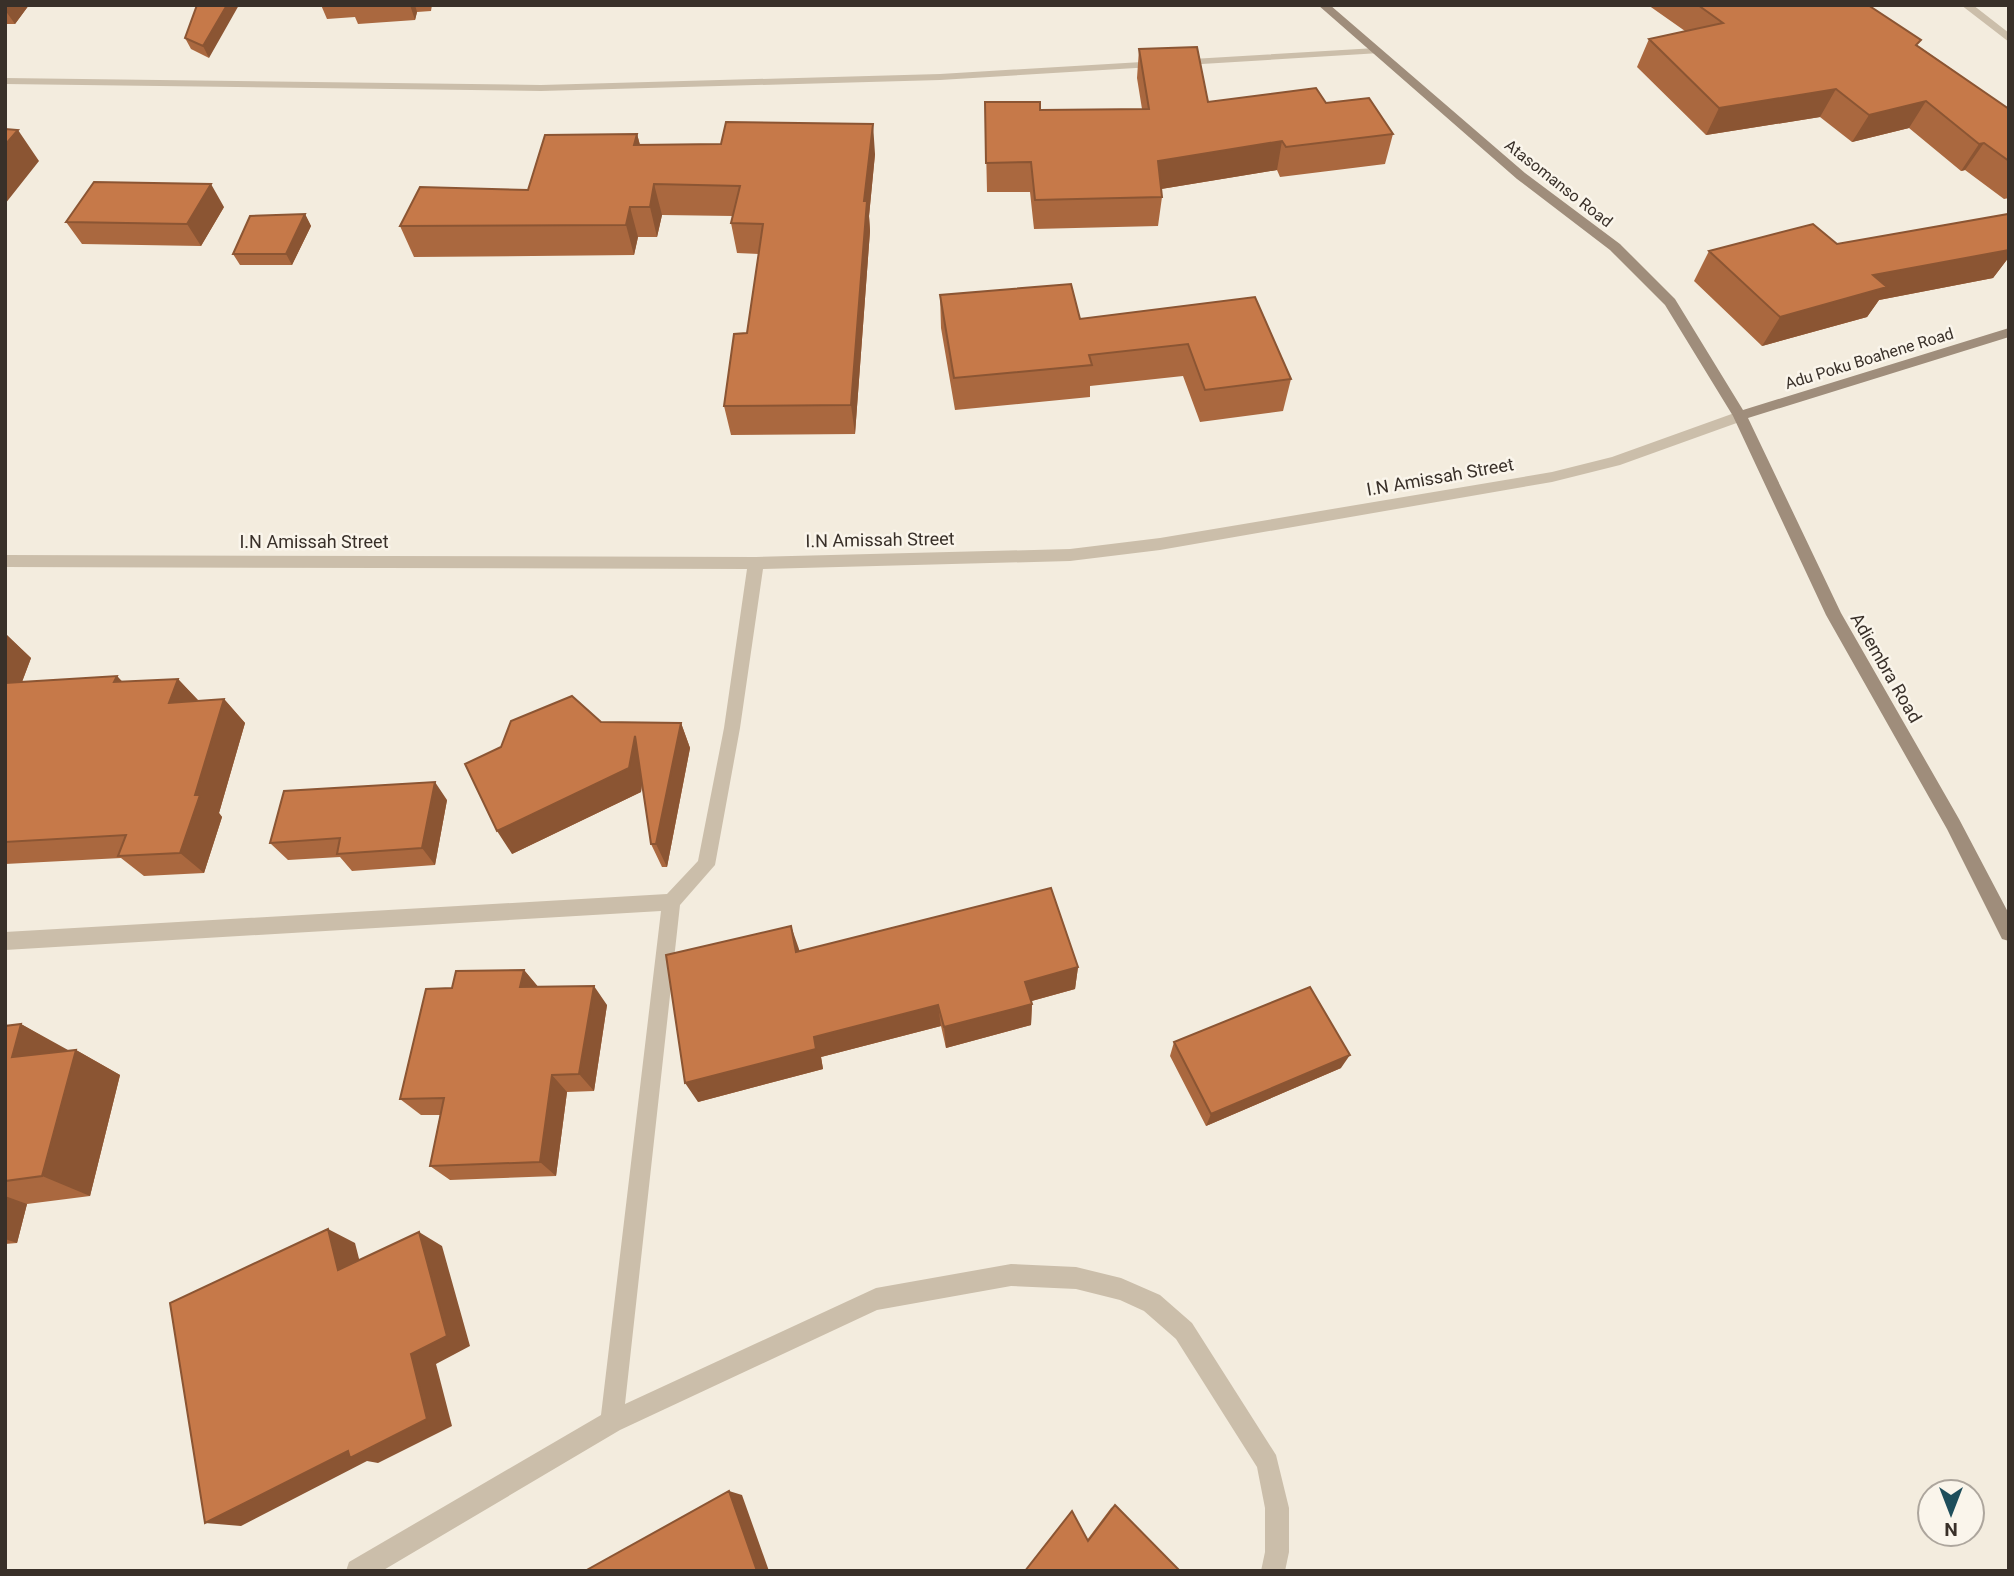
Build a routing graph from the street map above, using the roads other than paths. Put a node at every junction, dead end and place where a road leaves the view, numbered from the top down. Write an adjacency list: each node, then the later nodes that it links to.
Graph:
1 (1323, 5): 4 (street, Atasomanso Road)
2 (1966, 5): 3 (street)
3 (2009, 39)
4 (1376, 51): 5 (street); 7 (street, Atasomanso Road)
5 (5, 81)
6 (2009, 332): 7 (street, Adu Poku Boahene Road)
7 (1740, 416): 9 (street, I.N Amissah Street); 11 (street, Adiembra Road)
8 (5, 561): 9 (street, I.N Amissah Street)
9 (756, 563): 10 (street)
10 (671, 902): 12 (street); 13 (street)
11 (2009, 933)
12 (5, 941)
13 (612, 1422): 14 (street); 15 (street)
14 (358, 1571)
15 (1273, 1571)

